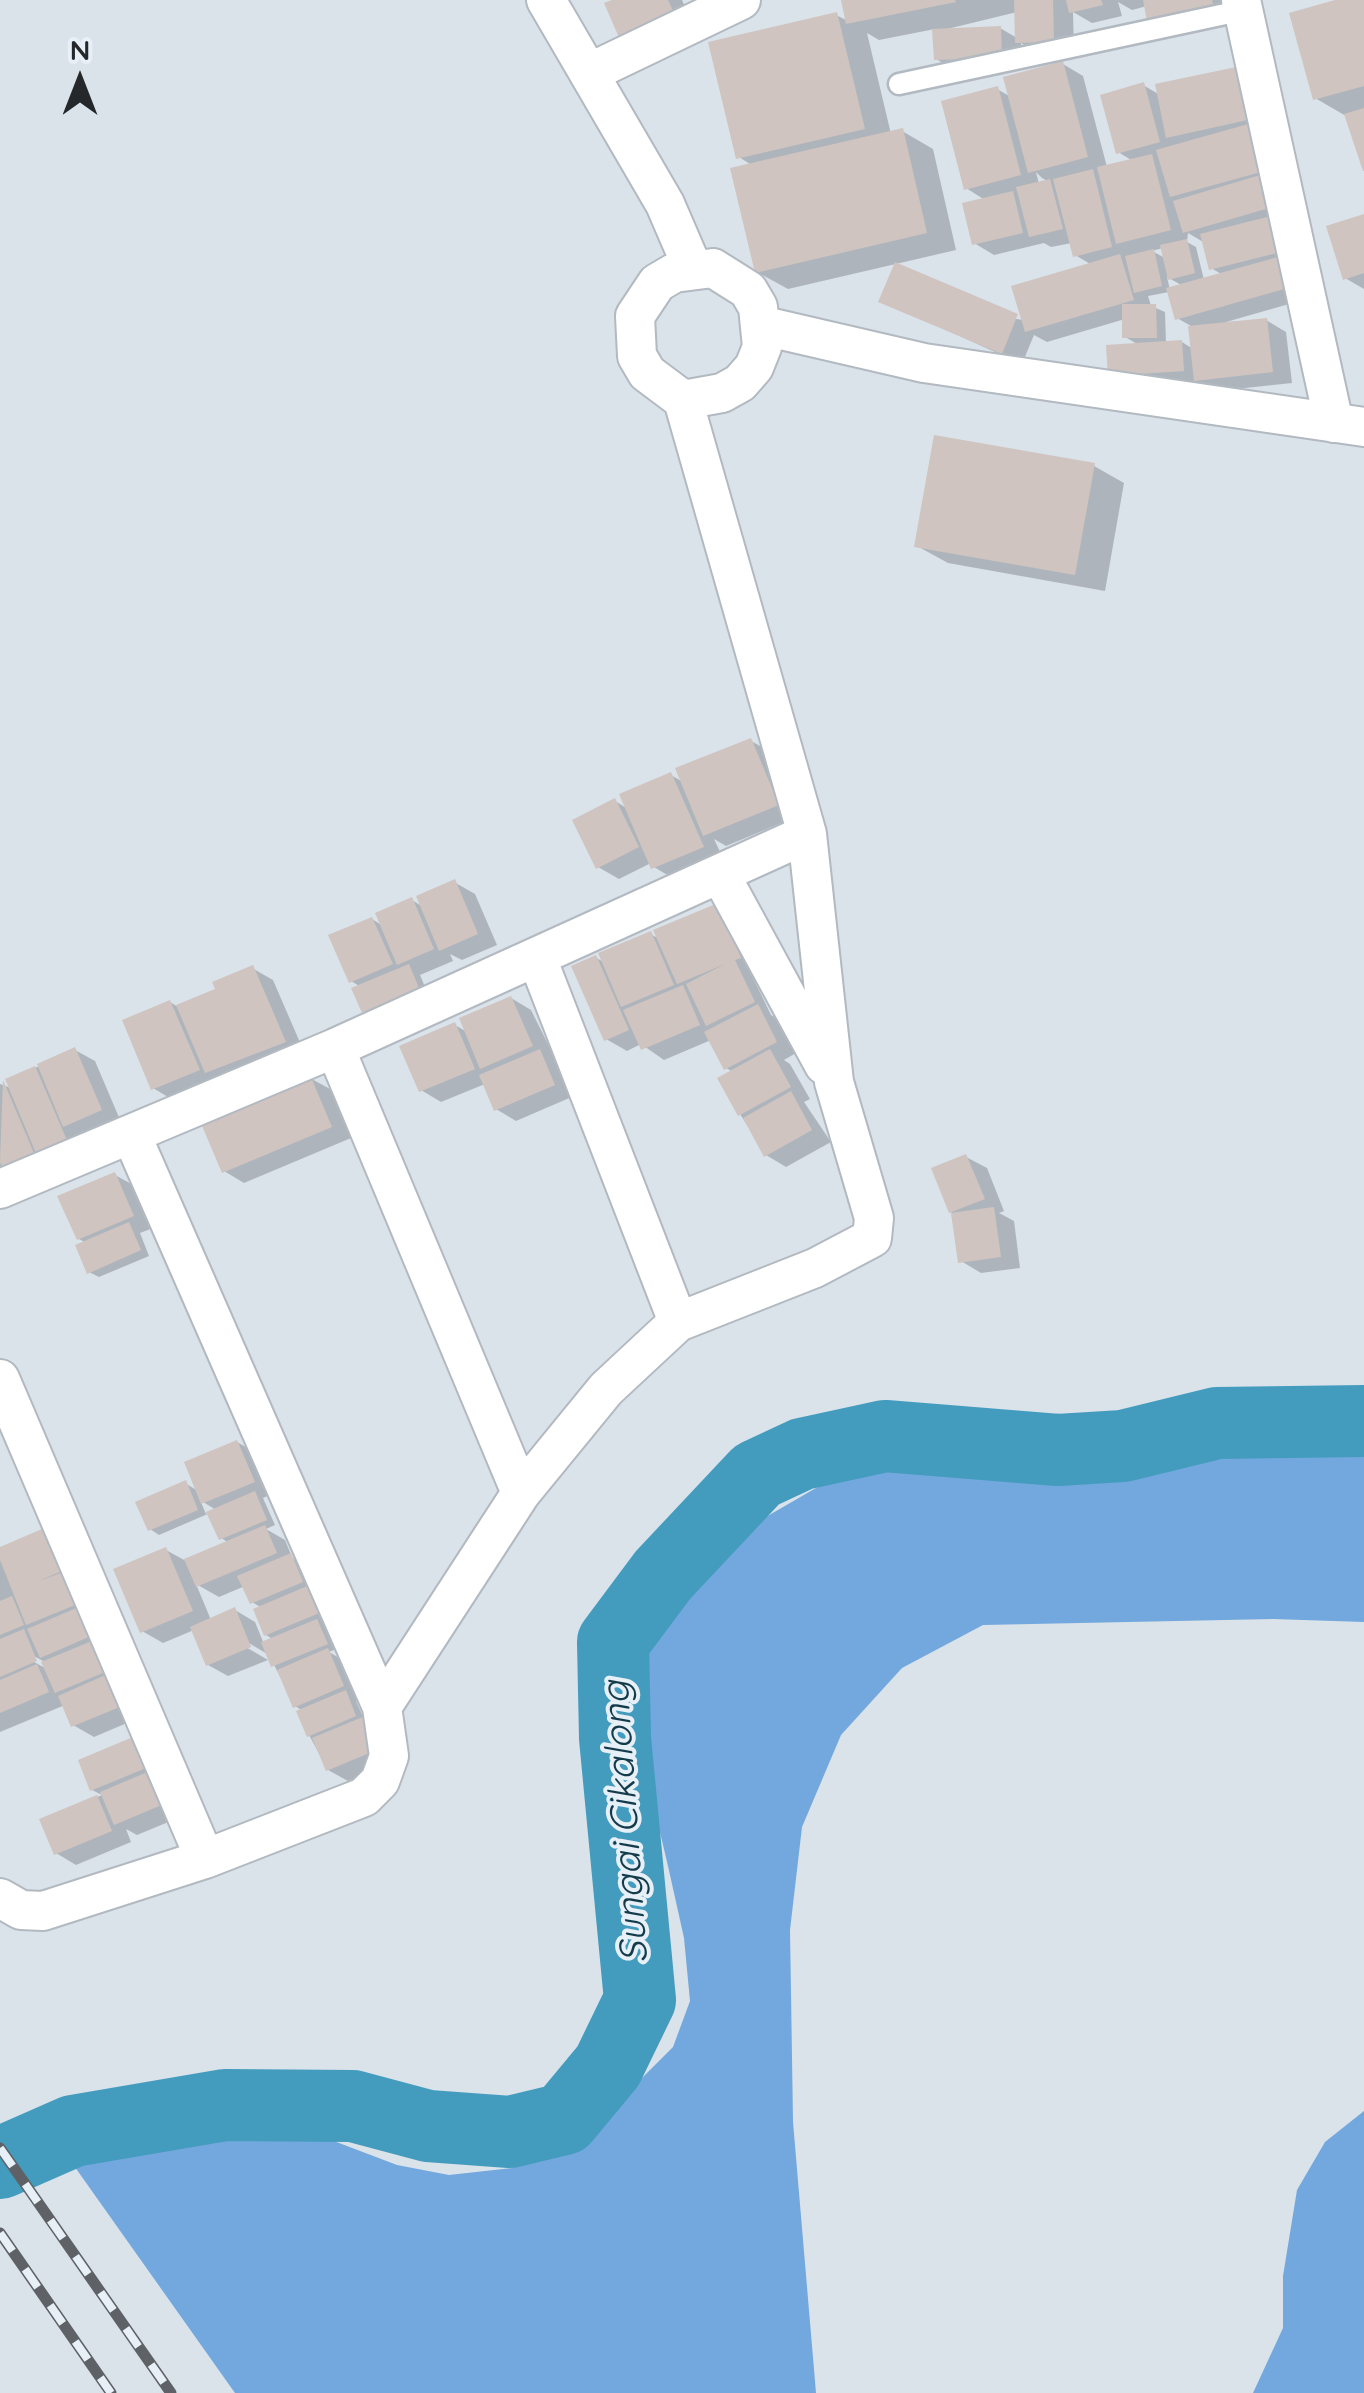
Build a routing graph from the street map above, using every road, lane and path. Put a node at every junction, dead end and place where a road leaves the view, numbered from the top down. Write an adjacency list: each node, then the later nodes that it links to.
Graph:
1 (546, 0): 4 (street)
2 (741, 0): 4 (street)
3 (1242, 5): 5 (lane); 9 (street)
4 (591, 72): 6 (street)
5 (898, 84)
6 (693, 268): 7 (street); 8 (street)
7 (764, 326): 8 (street); 9 (street)
8 (683, 400): 10 (street)
9 (1349, 425)
10 (807, 834): 11 (street); 14 (street)
11 (720, 874): 12 (street); 14 (street)
12 (537, 958): 13 (street); 17 (street)
13 (335, 1048): 15 (street); 19 (street)
14 (834, 1082): 17 (street)
15 (131, 1134): 16 (street); 20 (street)
16 (0, 1189)
17 (678, 1322): 19 (street)
18 (0, 1379): 21 (street)
19 (521, 1493): 20 (street)
20 (382, 1707): 21 (street)
21 (206, 1858): 22 (street)
22 (0, 1898)

